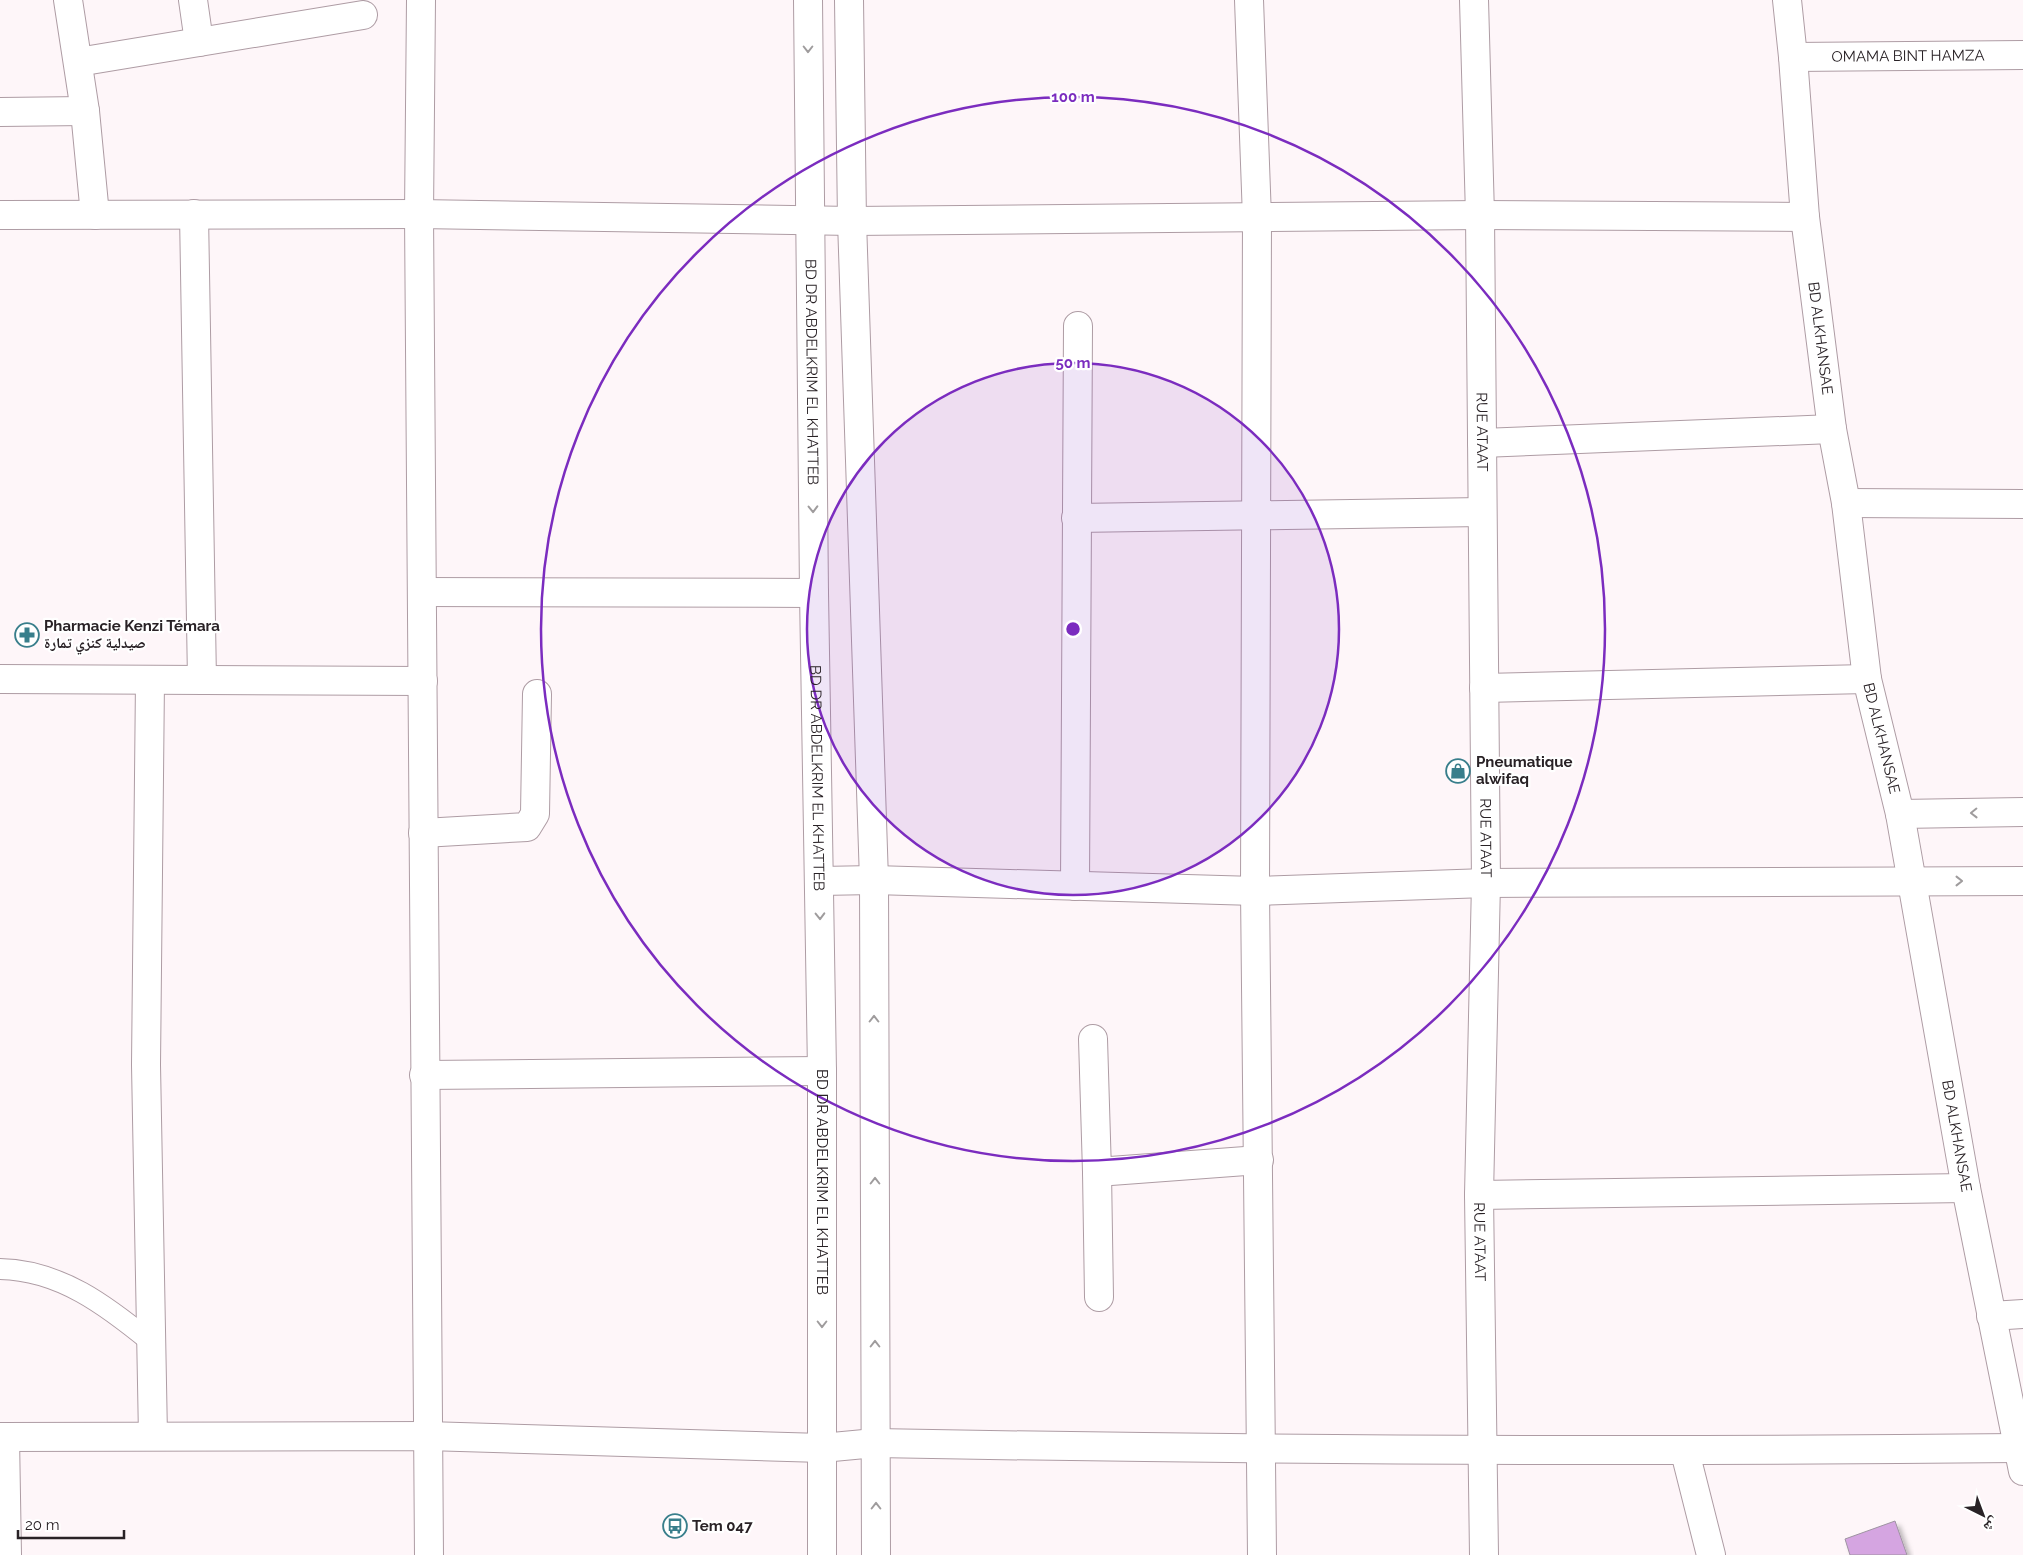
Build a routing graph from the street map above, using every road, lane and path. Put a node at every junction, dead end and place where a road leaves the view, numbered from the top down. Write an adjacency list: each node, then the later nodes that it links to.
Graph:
1 (68, 0): 14 (street)
2 (193, 0): 11 (street)
3 (421, 0): 18 (street)
4 (808, 0): 24 (street, BD DR ABDELKRIM EL KHATTEB, one-way to 24)
5 (849, 0): 25 (street)
6 (1250, 0): 23 (street)
7 (1474, 0): 21 (street, RUE ATAAT)
8 (1787, 0): 13 (street, BD ALKHANSAE)
9 (310, 12): 10 (street); 11 (street)
10 (364, 15)
11 (199, 42): 14 (street)
12 (2023, 55): 13 (street, OMAMA BINT HAMZA)
13 (1794, 57): 22 (street, BD ALKHANSAE)
14 (78, 62): 15 (street)
15 (86, 111): 16 (street); 20 (street)
16 (0, 112)
17 (194, 214): 18 (street); 20 (street); 39 (street)
18 (419, 214): 24 (street); 34 (street)
19 (0, 215): 20 (street)
20 (95, 215)
21 (1480, 215): 22 (street); 23 (street); 28 (street, RUE ATAAT)
22 (1805, 217): 27 (street, BD ALKHANSAE)
23 (1257, 218): 25 (street); 32 (street)
24 (809, 219): 25 (street); 35 (street, BD DR ABDELKRIM EL KHATTEB, one-way to 35)
25 (852, 221): 46 (street)
26 (1078, 326): 33 (street)
27 (1832, 430): 28 (street); 29 (street, BD ALKHANSAE)
28 (1482, 443): 31 (street, RUE ATAAT)
29 (1846, 502): 30 (street); 37 (street, BD ALKHANSAE)
30 (2023, 504)
31 (1482, 512): 32 (street); 41 (street, RUE ATAAT)
32 (1257, 517): 33 (street); 52 (street)
33 (1076, 518): 51 (street)
34 (422, 592): 35 (street); 40 (street)
35 (814, 593): 47 (street, BD DR ABDELKRIM EL KHATTEB)
36 (0, 679): 38 (street)
37 (1867, 679): 41 (street); 44 (street, BD ALKHANSAE)
38 (150, 680): 39 (street); 64 (street)
39 (202, 680): 40 (street)
40 (423, 681): 45 (street)
41 (1484, 688): 50 (street, RUE ATAAT)
42 (537, 694): 45 (street)
43 (2023, 812): 44 (street, one-way to 44)
44 (1900, 814): 48 (street, BD ALKHANSAE)
45 (423, 833): 55 (street)
46 (874, 880): 47 (street); 51 (street); 68 (street, one-way to 46)
47 (820, 881): 54 (street, BD DR ABDELKRIM EL KHATTEB, one-way to 54)
48 (1910, 881): 49 (street, one-way to 49); 50 (street); 58 (street, BD ALKHANSAE)
49 (2023, 881)
50 (1486, 883): 52 (street); 59 (street, RUE ATAAT)
51 (1075, 886): 52 (street)
52 (1256, 891): 56 (street)
53 (1093, 1039): 57 (street)
54 (822, 1071): 55 (street); 69 (street, BD DR ABDELKRIM EL KHATTEB, one-way to 69)
55 (424, 1075): 66 (street)
56 (1259, 1160): 57 (street); 70 (street)
57 (1097, 1172): 61 (street)
58 (1966, 1188): 59 (street); 63 (street, BD ALKHANSAE)
59 (1479, 1196): 71 (street, RUE ATAAT)
60 (0, 1269): 64 (lane)
61 (1099, 1297)
62 (2023, 1314): 63 (street)
63 (1991, 1316): 73 (street, BD ALKHANSAE)
64 (151, 1342): 65 (street)
65 (153, 1436): 66 (street); 67 (street)
66 (427, 1436): 69 (street); 75 (street)
67 (3, 1437): 74 (street)
68 (876, 1443): 69 (street); 70 (street); 77 (street, one-way to 68)
69 (822, 1448): 76 (street, BD DR ABDELKRIM EL KHATTEB)
70 (1262, 1450): 71 (street); 78 (street)
71 (1483, 1450): 72 (street); 79 (street, RUE ATAAT)
72 (1685, 1452): 73 (street); 80 (street)
73 (2020, 1459)
74 (7, 1555)
75 (429, 1555)
76 (822, 1555)
77 (876, 1555)
78 (1262, 1555)
79 (1484, 1555)
80 (1711, 1555)

